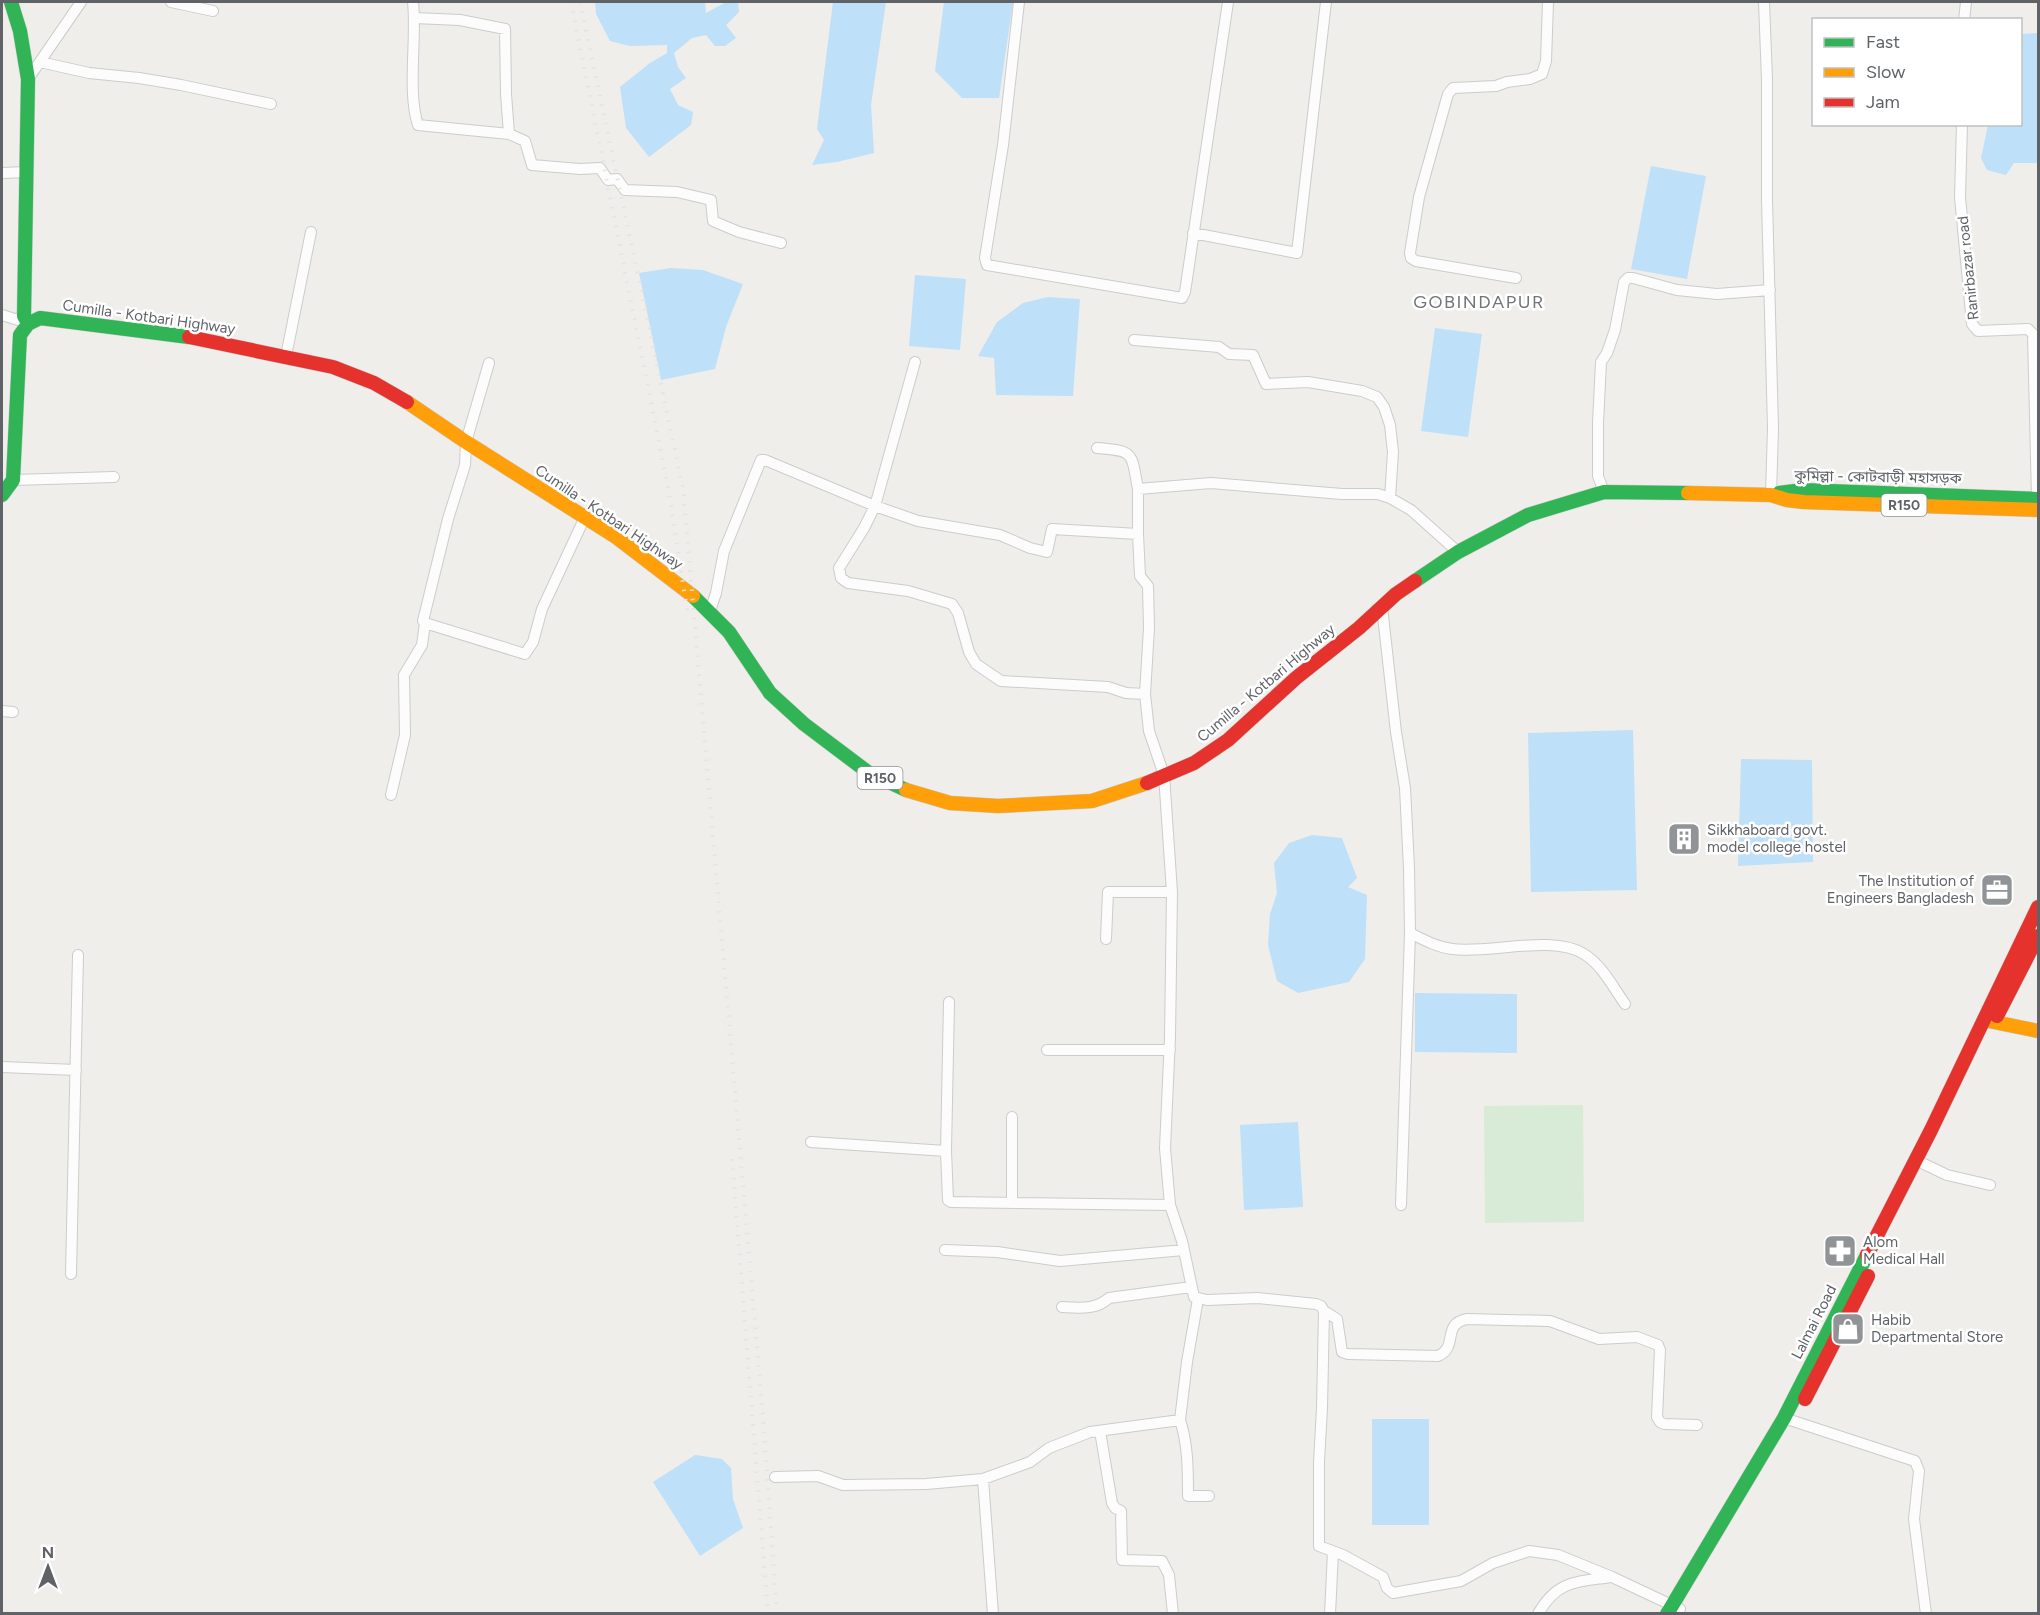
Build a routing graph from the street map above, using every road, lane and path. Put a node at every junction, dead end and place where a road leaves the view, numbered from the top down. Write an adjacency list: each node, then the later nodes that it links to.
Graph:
1 (11, 2): 15 (main road)
2 (81, 2): 14 (street)
3 (171, 2): 11 (street)
4 (413, 2): 12 (street)
5 (1019, 2): 22 (street)
6 (1228, 2): 22 (street)
7 (1326, 2): 22 (street)
8 (1548, 2): 24 (street)
9 (1764, 2): 25 (street)
10 (1966, 2): 13 (street)
11 (213, 11)
12 (415, 18): 18 (street); 18 (street)
13 (1964, 18)
14 (40, 62): 15 (street); 16 (street)
15 (28, 79): 19 (main road)
16 (271, 104)
17 (1962, 126): 41 (street, Ranirbazar road)
18 (509, 134): 23 (street)
19 (26, 172): 20 (street); 27 (main road)
20 (2, 173)
21 (311, 232): 29 (street)
22 (1193, 234)
23 (782, 243)
24 (1516, 278)
25 (1770, 290): 37 (street); 39 (street)
26 (2, 315): 27 (street)
27 (28, 323): 29 (main road, R150); 35 (main road)
28 (1134, 340): 40 (street)
29 (286, 356): 32 (main road, Cumilla - Kotbari Highway / R150)
30 (915, 362): 42 (street)
31 (489, 363): 32 (street)
32 (466, 442): 43 (main road, Cumilla - Kotbari Highway / R150); 48 (street)
33 (1097, 448): 36 (street)
34 (114, 477): 35 (street)
35 (13, 480): 38 (main road)
36 (1138, 489): 40 (street); 44 (street)
37 (1604, 492): 39 (main road, Cumilla - Kotbari Highway / R150); 45 (main road, Cumilla - Kotbari Highway / R150)
38 (2, 495)
39 (1771, 495): 41 (main road, কুমিল্লা - কোটবাড়ী মহাসড়ক / R150)
40 (1390, 498): 45 (street)
41 (2038, 502)
42 (875, 506): 44 (street); 47 (street); 49 (street)
43 (585, 517): 47 (main road, Cumilla - Kotbari Highway / R150); 48 (street)
44 (1138, 534): 49 (street)
45 (1458, 552): 46 (main road, Cumilla - Kotbari Highway / R150)
46 (1383, 607): 50 (main road, Cumilla - Kotbari Highway / R150); 54 (street)
47 (710, 610): 50 (main road, Cumilla - Kotbari Highway / R150)
48 (425, 623): 51 (street)
49 (1145, 694): 50 (street)
50 (1164, 775): 52 (street)
51 (391, 795)
52 (1172, 892): 56 (street); 63 (street)
53 (2038, 907): 60 (main road, Lalmai Road)
54 (1410, 933): 59 (street); 73 (street)
55 (2038, 936): 60 (main road, Lalmai Road)
56 (1106, 939)
57 (78, 955): 65 (street)
58 (949, 1002): 68 (street)
59 (1625, 1004)
60 (1989, 1021): 61 (main road); 69 (main road, Lalmai Road); 82 (main road, Lalmai Road)
61 (2038, 1031)
62 (1047, 1050): 63 (street)
63 (1170, 1050): 72 (street)
64 (2, 1067): 65 (street)
65 (76, 1070): 76 (street)
66 (1012, 1118): 71 (street)
67 (811, 1142): 68 (street)
68 (946, 1150): 71 (street)
69 (1924, 1164): 70 (street); 82 (main road, Lalmai Road)
70 (1990, 1185)
71 (1012, 1203): 72 (street)
72 (1170, 1205): 75 (street)
73 (1401, 1205)
74 (945, 1250): 75 (street)
75 (1184, 1250): 77 (street)
76 (71, 1274)
77 (1191, 1287): 78 (street); 79 (street)
78 (1198, 1299): 80 (street); 81 (street)
79 (1062, 1307)
80 (1324, 1311): 83 (street); 88 (street)
81 (1180, 1420): 84 (street); 87 (street)
82 (1788, 1420): 90 (main road, Lalmai Road); 95 (street)
83 (1697, 1425)
84 (1100, 1431): 86 (street); 92 (street)
85 (775, 1477): 86 (street)
86 (983, 1479): 91 (street)
87 (1209, 1496)
88 (1333, 1552): 89 (street); 93 (street)
89 (1612, 1576): 90 (street); 94 (street)
90 (1674, 1610)
91 (993, 1614)
92 (1173, 1614)
93 (1330, 1614)
94 (1538, 1614)
95 (1926, 1614)

